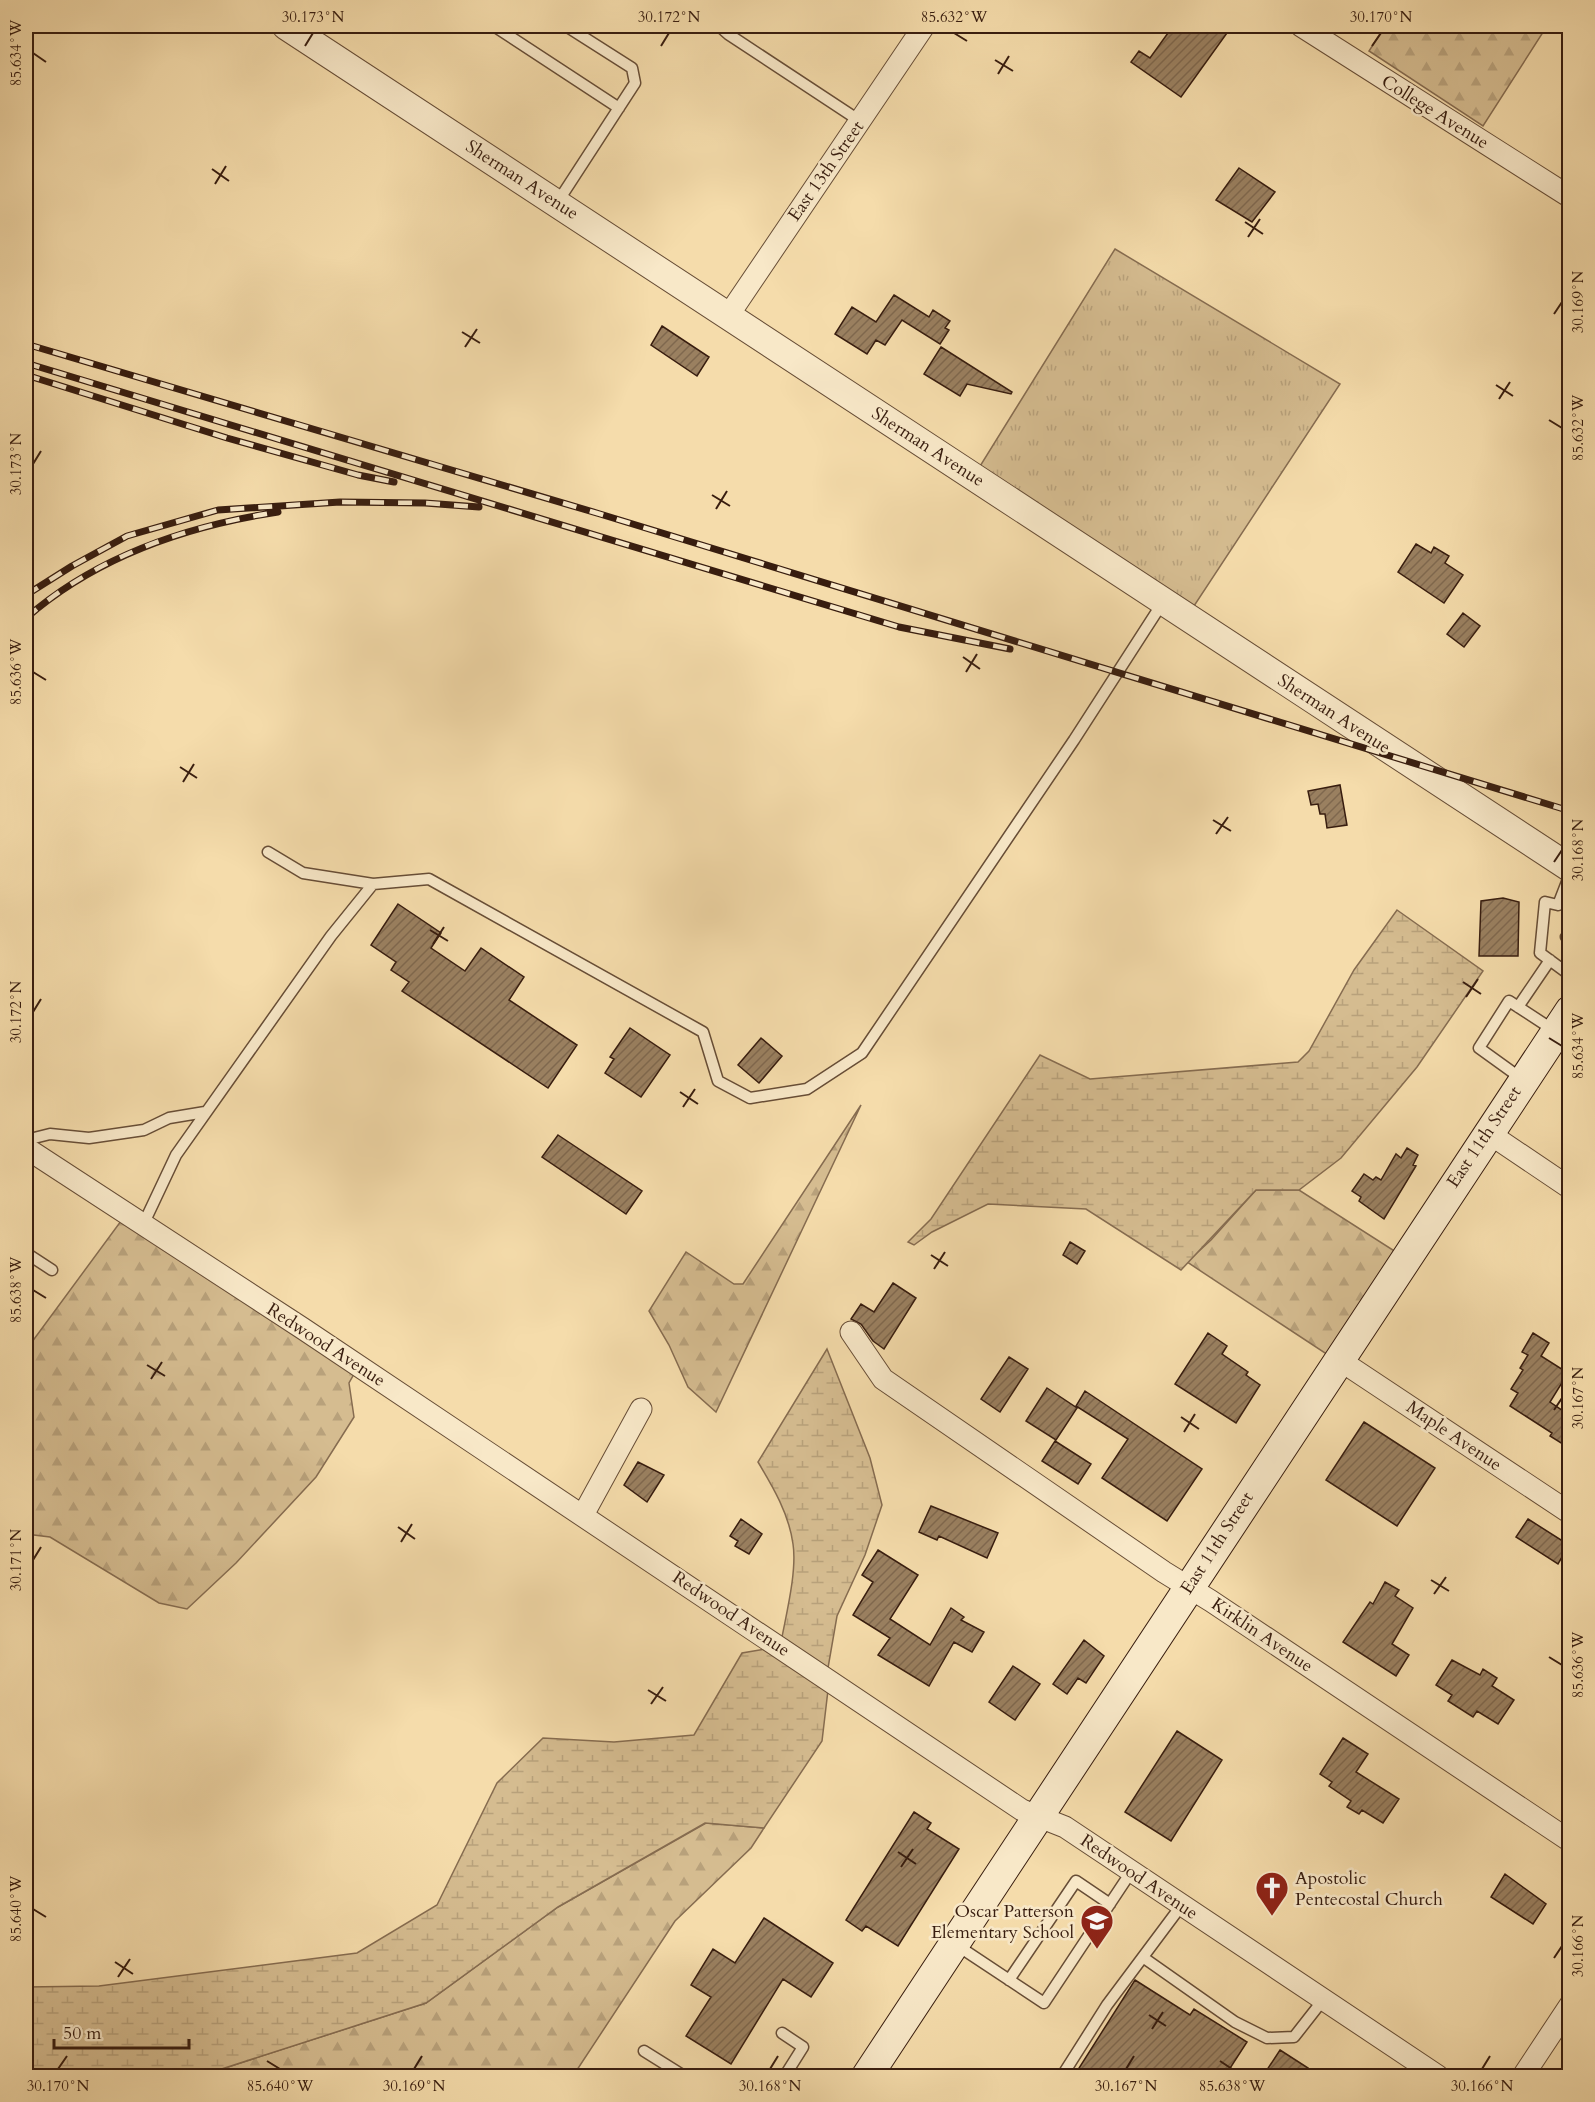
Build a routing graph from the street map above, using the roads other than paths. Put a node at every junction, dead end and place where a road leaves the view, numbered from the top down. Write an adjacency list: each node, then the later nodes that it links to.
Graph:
1 (286, 26): 10 (street, Sherman Avenue)
2 (494, 26): 7 (lane)
3 (566, 26): 7 (lane)
4 (719, 26): 8 (lane)
5 (924, 26): 8 (street, East 13th Street)
6 (1301, 26): 9 (street, College Avenue)
7 (619, 108): 10 (lane)
8 (860, 121): 11 (street, East 13th Street)
9 (1569, 197)
10 (556, 203): 11 (street, Sherman Avenue)
11 (728, 316): 12 (street, Sherman Avenue)
12 (1163, 602): 14 (street, Sherman Avenue); 16 (lane)
13 (268, 852): 16 (lane)
14 (1569, 868)
15 (1569, 874): 17 (lane)
16 (373, 884): 25 (lane)
17 (1558, 905): 18 (lane); 20 (lane)
18 (1569, 909)
19 (1569, 959): 21 (lane)
20 (1550, 960): 21 (lane); 22 (lane)
21 (1568, 974)
22 (1518, 1007): 23 (lane); 24 (lane)
23 (1562, 1021): 24 (main road, East 11th Street)
24 (1523, 1080): 26 (main road, East 11th Street)
25 (205, 1112): 27 (lane); 30 (lane)
26 (1487, 1132): 29 (street); 34 (main road, East 11th Street)
27 (26, 1140)
28 (26, 1148): 30 (street, Redwood Avenue)
29 (1569, 1188)
30 (143, 1225): 37 (street, Redwood Avenue)
31 (26, 1253): 32 (lane)
32 (52, 1270)
33 (851, 1332): 38 (street, Kirklin Avenue)
34 (1338, 1359): 36 (street, Maple Avenue); 38 (main road, East 11th Street)
35 (641, 1409): 37 (street)
36 (1569, 1513)
37 (582, 1515): 39 (street, Redwood Avenue)
38 (1188, 1587): 39 (main road, East 11th Street); 40 (street, Kirklin Avenue)
39 (1038, 1816): 41 (street, Redwood Avenue); 44 (main road, East 11th Street)
40 (1569, 1841)
41 (1131, 1872): 42 (lane); 43 (street, Redwood Avenue)
42 (1110, 1904): 46 (lane); 46 (lane)
43 (1181, 1906): 45 (lane); 47 (street, Redwood Avenue)
44 (954, 1944): 46 (lane); 53 (main road, East 11th Street)
45 (1144, 1958): 47 (lane); 54 (lane)
46 (1009, 1980)
47 (1323, 2000): 55 (street, Redwood Avenue)
48 (1569, 2006): 56 (street)
49 (782, 2033): 52 (lane)
50 (644, 2051): 51 (lane)
51 (684, 2076)
52 (786, 2076)
53 (867, 2076)
54 (1062, 2076)
55 (1438, 2076)
56 (1523, 2076)

